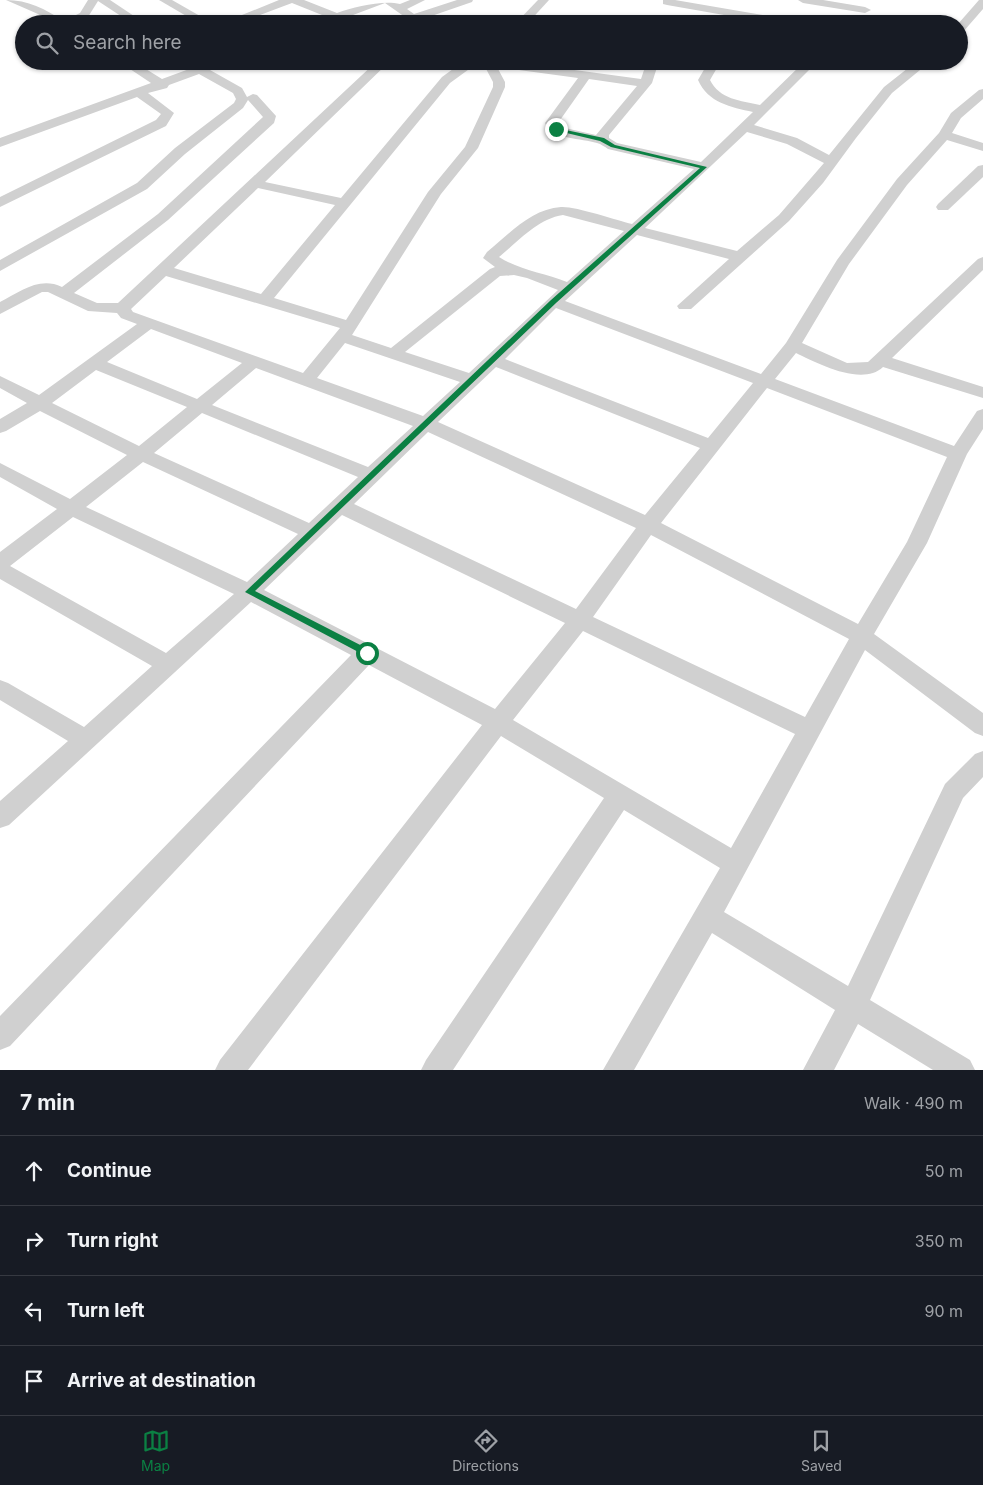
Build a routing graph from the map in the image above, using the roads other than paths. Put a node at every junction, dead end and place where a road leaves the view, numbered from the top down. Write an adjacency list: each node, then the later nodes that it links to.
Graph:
1 (11, 0): 19 (street)
2 (93, 0): 20 (street)
3 (125, 0): 13 (street)
4 (164, 0): 17 (street)
5 (289, 0): 23 (street)
6 (295, 0): 24 (street)
7 (386, 0): 18 (street); 25 (street)
8 (420, 0): 18 (street)
9 (468, 0): 27 (street)
10 (544, 0): 28 (street)
11 (803, 0): 12 (street)
12 (875, 0)
13 (106, 2): 21 (street)
14 (193, 2): 17 (street)
15 (667, 2): 29 (street)
16 (983, 2): 30 (street)
17 (178, 7): 22 (street)
18 (399, 8): 26 (street)
19 (47, 15)
20 (84, 15)
21 (127, 15)
22 (193, 15)
23 (249, 15)
24 (331, 15)
25 (342, 15)
26 (406, 15)
27 (430, 15)
28 (529, 15)
29 (744, 15)
30 (968, 20)
31 (139, 70): 44 (street)
32 (196, 70): 44 (street)
33 (210, 70): 64 (street)
34 (374, 70): 57 (street)
35 (460, 70): 59 (street)
36 (492, 70): 75 (street)
37 (554, 70): 42 (street)
38 (650, 70): 43 (street)
39 (710, 70): 48 (street)
40 (803, 70): 48 (street)
41 (914, 70): 54 (street)
42 (587, 74): 43 (street); 51 (street)
43 (646, 83): 51 (street)
44 (163, 84): 45 (street)
45 (140, 93): 52 (street); 58 (street)
46 (983, 93): 50 (street)
47 (253, 98): 68 (street)
48 (763, 110): 49 (street)
49 (746, 126): 54 (street); 55 (street)
50 (944, 136): 53 (street); 76 (street)
51 (602, 140): 55 (street)
52 (0, 143)
53 (983, 147)
54 (832, 162): 62 (street)
55 (704, 167): 61 (street)
56 (983, 169): 60 (street)
57 (256, 184): 59 (street); 66 (street)
58 (0, 203)
59 (346, 203): 69 (street)
60 (943, 208)
61 (632, 230): 62 (street); 65 (street); 67 (street)
62 (741, 257): 71 (street)
63 (983, 262): 79 (street)
64 (0, 266)
65 (508, 269): 67 (street); 77 (street)
66 (164, 270): 69 (street); 72 (street)
67 (568, 288): 70 (street)
68 (64, 292): 72 (street); 73 (street)
69 (264, 300): 75 (street)
70 (554, 302): 78 (street); 85 (street)
71 (685, 306)
72 (122, 308): 74 (street)
73 (0, 309)
74 (150, 323): 80 (street); 81 (street)
75 (346, 331): 77 (street); 84 (street)
76 (793, 345): 79 (street); 85 (street)
77 (393, 354): 82 (street)
78 (493, 360): 82 (street); 92 (street)
79 (880, 360): 86 (street)
80 (253, 362): 84 (street); 88 (street)
81 (96, 364): 87 (street); 88 (street)
82 (472, 380): 90 (street)
83 (0, 381): 87 (street)
84 (306, 381): 90 (street)
85 (763, 382): 92 (street); 94 (street)
86 (983, 393)
87 (39, 404): 91 (street); 93 (street)
88 (201, 406): 93 (street); 96 (street)
89 (983, 415): 94 (street)
90 (426, 424): 96 (street); 99 (street)
91 (0, 427)
92 (712, 446): 99 (street)
93 (141, 454): 98 (street); 100 (street)
94 (958, 454): 105 (street)
95 (0, 468): 98 (street)
96 (372, 476): 97 (street)
97 (341, 506): 100 (street); 104 (street)
98 (70, 508): 101 (street); 103 (street)
99 (648, 524): 104 (street); 105 (street)
100 (312, 532): 103 (street)
101 (0, 563)
102 (0, 570): 107 (street)
103 (249, 592): 106 (street); 107 (street)
104 (580, 619): 109 (street); 111 (street)
105 (862, 636): 110 (street); 111 (street)
106 (367, 653): 109 (street); 119 (street)
107 (168, 665): 112 (street)
108 (0, 689): 112 (street)
109 (498, 722): 114 (street); 120 (street)
110 (983, 726)
111 (810, 730): 116 (street)
112 (85, 738): 115 (street)
113 (983, 761): 118 (street)
114 (620, 795): 116 (street); 121 (street)
115 (1, 815)
116 (736, 864): 117 (street)
117 (707, 916): 118 (street); 122 (street)
118 (854, 1004): 123 (street); 124 (street)
119 (0, 1036)
120 (230, 1070)
121 (436, 1070)
122 (618, 1070)
123 (818, 1070)
124 (960, 1070)

